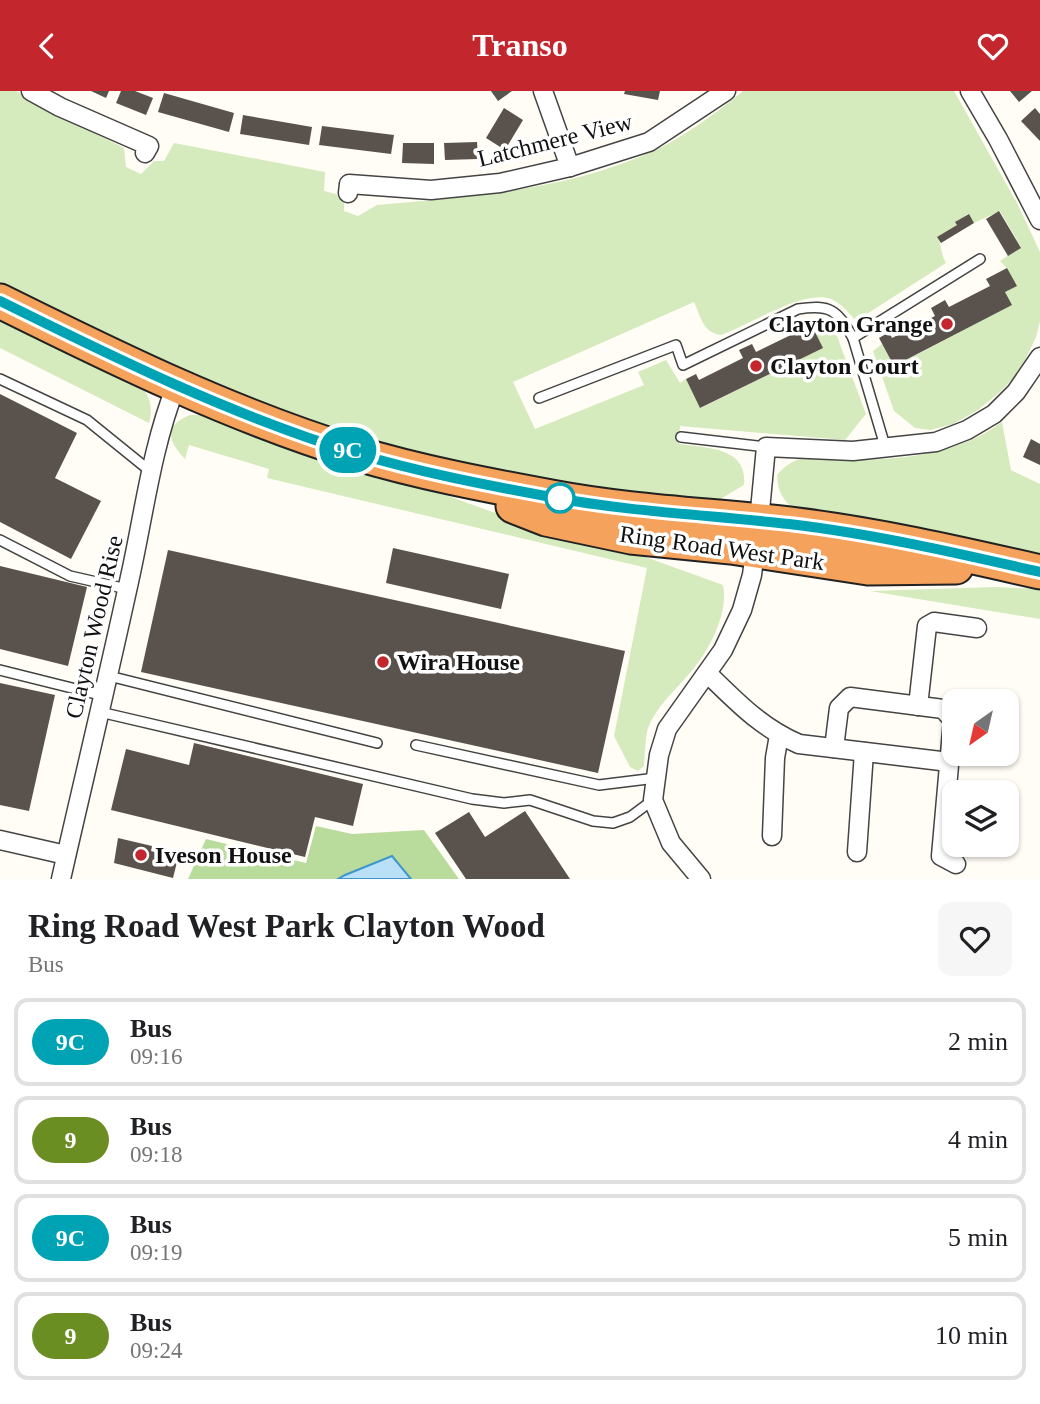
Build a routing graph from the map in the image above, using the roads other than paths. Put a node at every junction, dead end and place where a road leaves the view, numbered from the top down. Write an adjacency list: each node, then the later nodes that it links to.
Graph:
1 (31, 91): 5 (street)
2 (543, 91): 6 (street)
3 (726, 91): 6 (street, Latchmere View)
4 (970, 91): 8 (street)
5 (145, 153)
6 (570, 167): 7 (street, Latchmere View)
7 (348, 193)
8 (1040, 220)
9 (980, 258): 11 (lane)
10 (0, 301): 14 (highway, Ring Road West Park)
11 (853, 338): 15 (lane); 17 (lane)
12 (1040, 357): 17 (street)
13 (0, 379): 19 (lane)
14 (176, 386): 19 (street, Clayton Wood Rise); 20 (highway, Ring Road West Park)
15 (539, 398)
16 (681, 437): 18 (lane)
17 (885, 446): 18 (street)
18 (766, 447): 21 (street)
19 (152, 473): 24 (street, Clayton Wood Rise)
20 (436, 473): 21 (highway, Ring Road West Park); 21 (highway, Ring Road West Park)
21 (757, 536): 23 (highway, Ring Road West Park); 23 (highway, Ring Road West Park); 27 (street)
22 (0, 540): 24 (lane)
23 (1029, 570)
24 (127, 589): 28 (street, Clayton Wood Rise)
25 (976, 628): 30 (street)
26 (0, 670): 29 (lane)
27 (707, 673): 32 (street); 39 (street)
28 (109, 675): 29 (street, Clayton Wood Rise); 33 (lane)
29 (102, 704): 40 (lane); 44 (street, Clayton Wood Rise)
30 (918, 706): 31 (street); 35 (street)
31 (942, 709)
32 (779, 736): 35 (street); 41 (street)
33 (377, 743)
34 (416, 745): 39 (lane)
35 (834, 748): 36 (street)
36 (864, 752): 37 (street); 43 (street)
37 (942, 761)
38 (949, 767): 45 (street)
39 (656, 778): 40 (street)
40 (653, 800): 47 (street)
41 (772, 836)
42 (0, 840): 44 (street)
43 (857, 852)
44 (66, 855): 46 (street, Clayton Wood Rise)
45 (956, 864)
46 (65, 878)
47 (701, 879)

